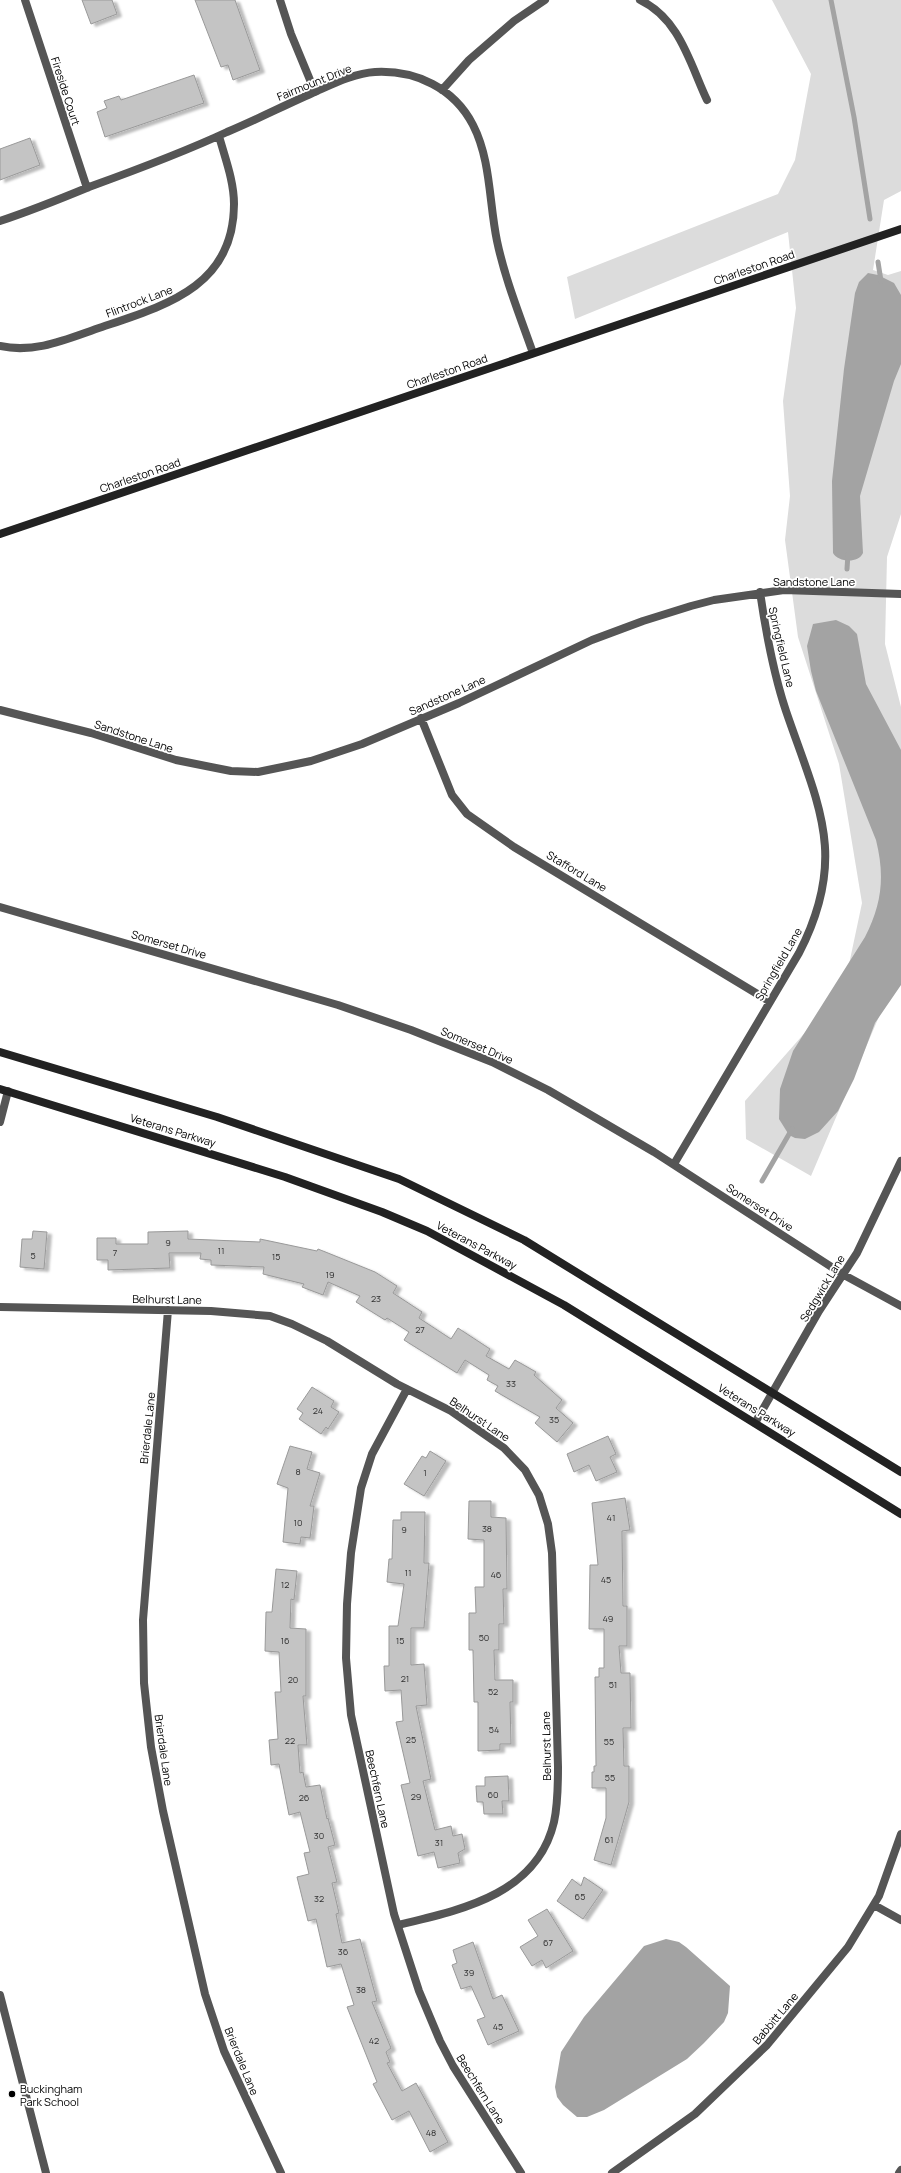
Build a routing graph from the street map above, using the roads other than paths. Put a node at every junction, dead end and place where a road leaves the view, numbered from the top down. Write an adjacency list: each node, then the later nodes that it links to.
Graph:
1 (25, 0): 9 (street, Fireside Court)
2 (280, 0): 6 (street)
3 (545, 0): 5 (street)
4 (640, 0): 7 (street)
5 (442, 90): 6 (street, Fairmount Drive); 13 (street, Fairmount Drive)
6 (315, 92): 8 (street, Fairmount Drive)
7 (707, 100)
8 (219, 136): 9 (street, Fairmount Drive); 12 (street, Flintrock Lane)
9 (87, 188): 10 (street, Fairmount Drive)
10 (0, 221)
11 (901, 229): 13 (main road, Charleston Road)
12 (0, 346)
13 (533, 353): 14 (main road, Charleston Road)
14 (0, 534)
15 (760, 592): 16 (street, Sandstone Lane); 18 (street, Sandstone Lane); 20 (street, Springfield Lane)
16 (901, 594)
17 (0, 710): 18 (street, Sandstone Lane)
18 (421, 718): 20 (street, Stafford Lane)
19 (0, 907): 25 (street, Somerset Drive)
20 (769, 1001): 25 (street, Springfield Lane)
21 (0, 1052): 31 (main road, Veterans Parkway)
22 (4, 1090): 23 (street); 32 (main road, Veterans Parkway)
23 (0, 1122)
24 (901, 1161): 26 (street, Sedgwick Lane)
25 (674, 1164): 26 (street, Somerset Drive)
26 (844, 1275): 27 (street, Somerset Drive); 31 (street, Sedgwick Lane)
27 (901, 1306)
28 (0, 1307): 29 (street, Belhurst Lane)
29 (168, 1310): 30 (street, Belhurst Lane); 42 (street, Brierdale Lane)
30 (407, 1389): 38 (street, Beechfern Lane); 38 (street, Belhurst Lane)
31 (773, 1393): 32 (street, Sedgwick Lane); 33 (main road, Veterans Parkway)
32 (755, 1423): 34 (main road, Veterans Parkway)
33 (901, 1472)
34 (901, 1514)
35 (901, 1834): 36 (street, Babbitt Lane)
36 (874, 1905): 37 (street); 44 (street, Babbitt Lane)
37 (901, 1920)
38 (398, 1925): 43 (street, Beechfern Lane)
39 (0, 1995): 41 (street)
40 (901, 2170): 45 (street)
41 (46, 2173)
42 (281, 2173)
43 (521, 2173)
44 (612, 2173)
45 (899, 2173)

